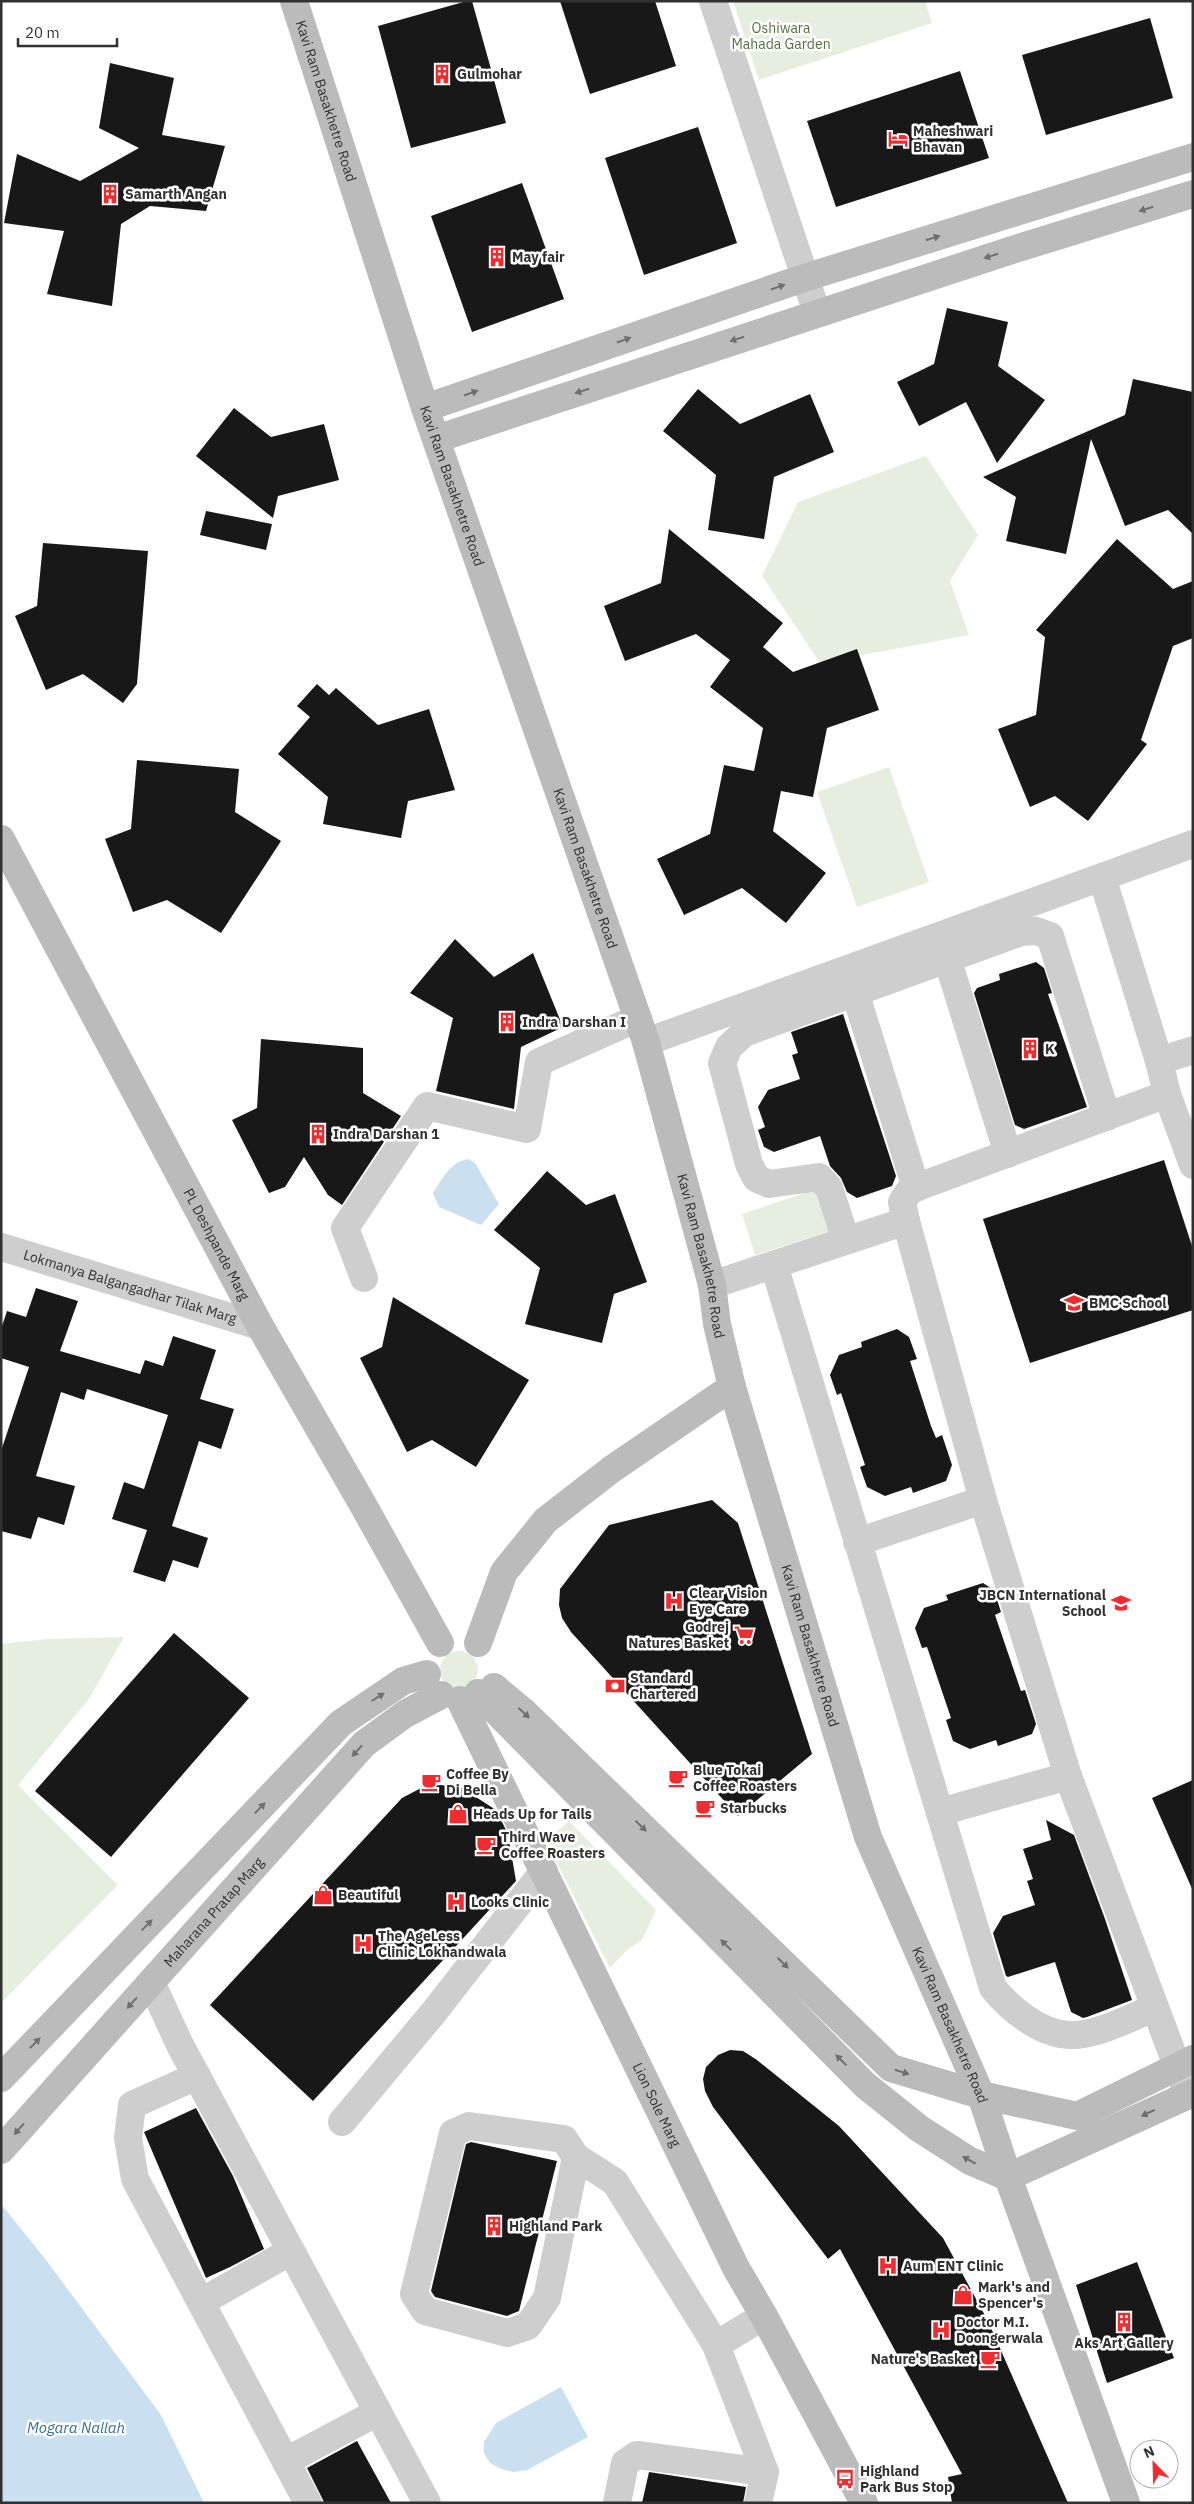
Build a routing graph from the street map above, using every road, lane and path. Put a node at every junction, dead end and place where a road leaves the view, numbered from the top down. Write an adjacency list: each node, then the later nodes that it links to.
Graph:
1 (294, 1): 7 (street, Kavi Ram Basakhetre Road)
2 (713, 1): 5 (street)
3 (1193, 157): 5 (street, one-way to 3)
4 (1193, 194): 6 (street, one-way to 6)
5 (804, 278): 6 (street); 7 (street, one-way to 5)
6 (817, 313): 8 (street, one-way to 8)
7 (425, 408): 8 (street, Kavi Ram Basakhetre Road)
8 (436, 439): 14 (street, Kavi Ram Basakhetre Road)
9 (1, 839): 28 (street, PL Deshpande Marg)
10 (1193, 844): 11 (street)
11 (1102, 877): 14 (street); 16 (street)
12 (947, 958): 13 (street); 18 (street); 19 (street)
13 (855, 992): 21 (street); 23 (street)
14 (642, 1030): 26 (street); 27 (street, Kavi Ram Basakhetre Road)
15 (1193, 1050): 16 (street)
16 (1159, 1061): 17 (street)
17 (1178, 1099): 18 (street); 20 (street)
18 (1108, 1117): 19 (street)
19 (1008, 1154): 21 (street)
20 (1193, 1165)
21 (916, 1188): 22 (street)
22 (906, 1221): 23 (street); 30 (street)
23 (846, 1240): 25 (street)
24 (1, 1247): 28 (street, Lokmanya Balgangadhar Tilak Marg)
25 (774, 1265): 27 (street); 31 (street)
26 (364, 1278)
27 (712, 1285): 29 (street, Kavi Ram Basakhetre Road)
28 (260, 1326): 32 (street, PL Deshpande Marg)
29 (732, 1387): 33 (street); 44 (street, Kavi Ram Basakhetre Road)
30 (983, 1500): 31 (street); 35 (street)
31 (857, 1542): 36 (street)
32 (440, 1643): 33 (street); 34 (street)
33 (478, 1644): 34 (street)
34 (459, 1688): 37 (street, Lion Sole Marg); 38 (street, Maharana Pratap Marg, one-way to 38); 42 (street, one-way to 34); 44 (street, one-way to 44); 48 (street, one-way to 34)
35 (1068, 1776): 36 (street); 39 (street)
36 (940, 1812): 39 (street)
37 (544, 1871): 45 (street); 51 (street, Lion Sole Marg)
38 (151, 1982): 41 (street); 46 (street, Maharana Pratap Marg, one-way to 46)
39 (1154, 2008): 40 (street)
40 (1184, 2063): 43 (street); 44 (street)
41 (197, 2076): 49 (street); 50 (street)
42 (1, 2078)
43 (1190, 2094): 48 (street, one-way to 48)
44 (981, 2095): 48 (street, Kavi Ram Basakhetre Road)
45 (342, 2122)
46 (1, 2150)
47 (576, 2156): 47 (street); 52 (street)
48 (1008, 2177): 61 (street, Kavi Ram Basakhetre Road)
49 (291, 2251): 50 (street); 53 (street)
50 (201, 2302): 54 (street)
51 (764, 2316): 52 (street); 60 (street, Lion Sole Marg)
52 (716, 2345): 55 (street)
53 (378, 2412): 54 (street); 57 (street)
54 (286, 2461): 56 (street)
55 (765, 2472): 58 (street); 59 (street)
56 (308, 2503)
57 (427, 2503)
58 (617, 2503)
59 (758, 2503)
60 (864, 2503)
61 (1126, 2503)

